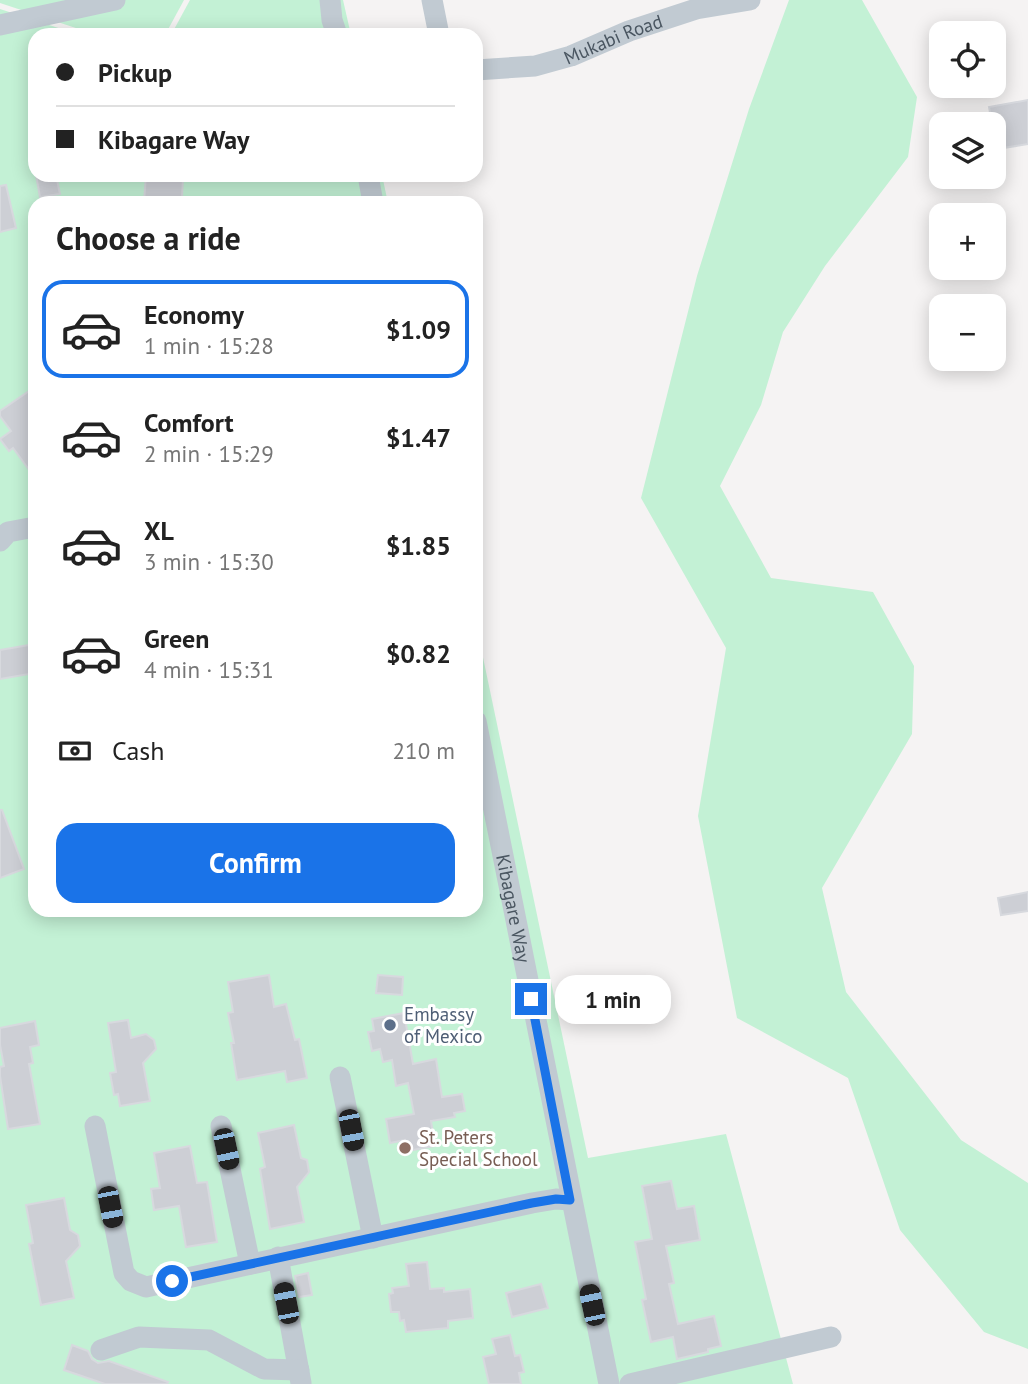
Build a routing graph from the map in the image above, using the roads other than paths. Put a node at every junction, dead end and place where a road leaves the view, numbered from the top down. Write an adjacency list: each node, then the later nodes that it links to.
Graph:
1 (115, 0): 5 (street)
2 (330, 0): 7 (street)
3 (432, 0): 8 (street)
4 (750, 0): 9 (street, Mukabi Road)
5 (83, 3): 6 (street)
6 (0, 24)
7 (335, 28)
8 (438, 28)
9 (483, 70)
10 (28, 528): 11 (street)
11 (0, 541)
12 (483, 757): 16 (street, Kibagare Way)
13 (340, 1077): 17 (street)
14 (95, 1126): 19 (street)
15 (221, 1126): 19 (street)
16 (570, 1200): 17 (street); 23 (street, Kibagare Way)
17 (373, 1238): 18 (street)
18 (278, 1258): 19 (street); 22 (street)
19 (250, 1264)
20 (831, 1337): 24 (street)
21 (101, 1350): 22 (street)
22 (300, 1377)
23 (609, 1384)
24 (630, 1384)

